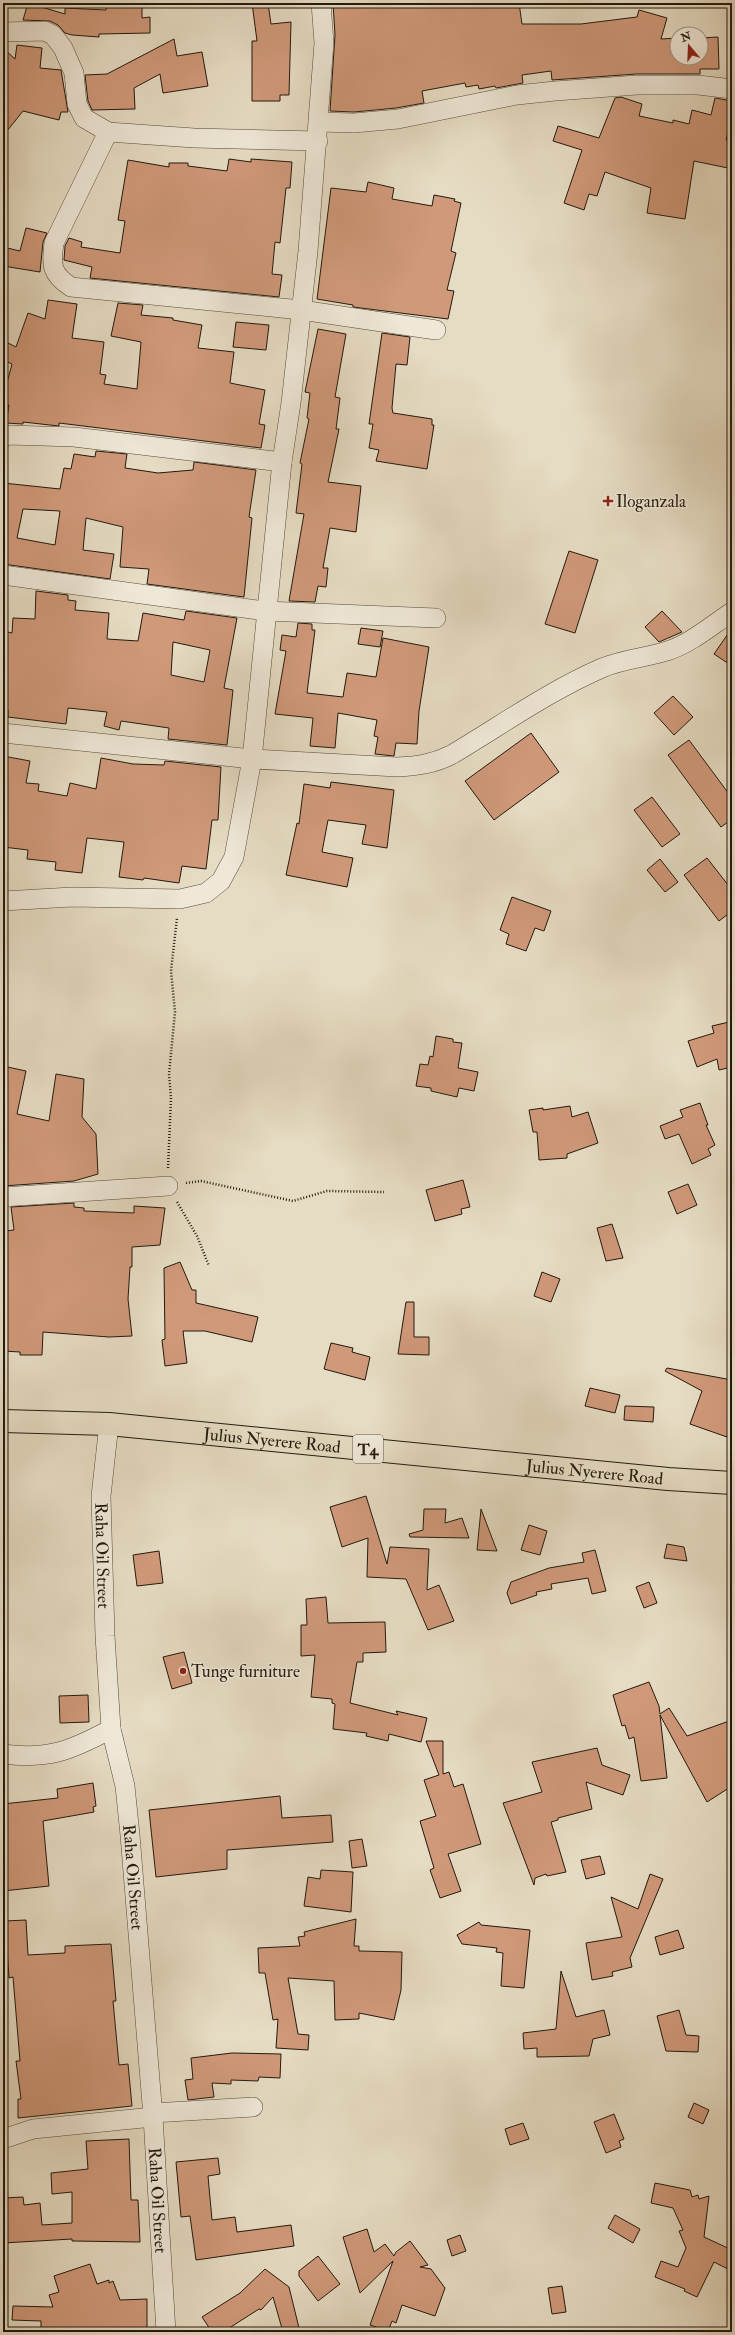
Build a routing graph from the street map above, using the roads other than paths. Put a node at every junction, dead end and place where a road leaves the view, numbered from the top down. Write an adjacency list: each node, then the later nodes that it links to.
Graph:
1 (321, 3): 4 (street)
2 (3, 32): 5 (street)
3 (732, 89): 4 (street)
4 (318, 122): 6 (street)
5 (108, 132): 6 (street); 7 (street)
6 (318, 141): 7 (street)
7 (301, 310): 8 (street); 10 (street)
8 (436, 330)
9 (3, 437): 10 (street)
10 (282, 462): 12 (street)
11 (3, 575): 12 (street)
12 (265, 611): 14 (street); 16 (street)
13 (732, 612): 16 (street)
14 (436, 618)
15 (3, 733): 16 (street)
16 (252, 759): 17 (street)
17 (3, 901)
18 (168, 1186): 19 (street)
19 (3, 1197)
20 (3, 1421): 21 (highway, Julius Nyerere Road / T4)
21 (110, 1424): 22 (highway, Julius Nyerere Road / T4); 23 (street, Raha Oil Street)
22 (732, 1483)
23 (111, 1729): 24 (street); 26 (street, Raha Oil Street)
24 (3, 1754)
25 (253, 2107): 26 (street)
26 (153, 2115): 27 (street); 28 (street, Raha Oil Street)
27 (3, 2139)
28 (166, 2332)

